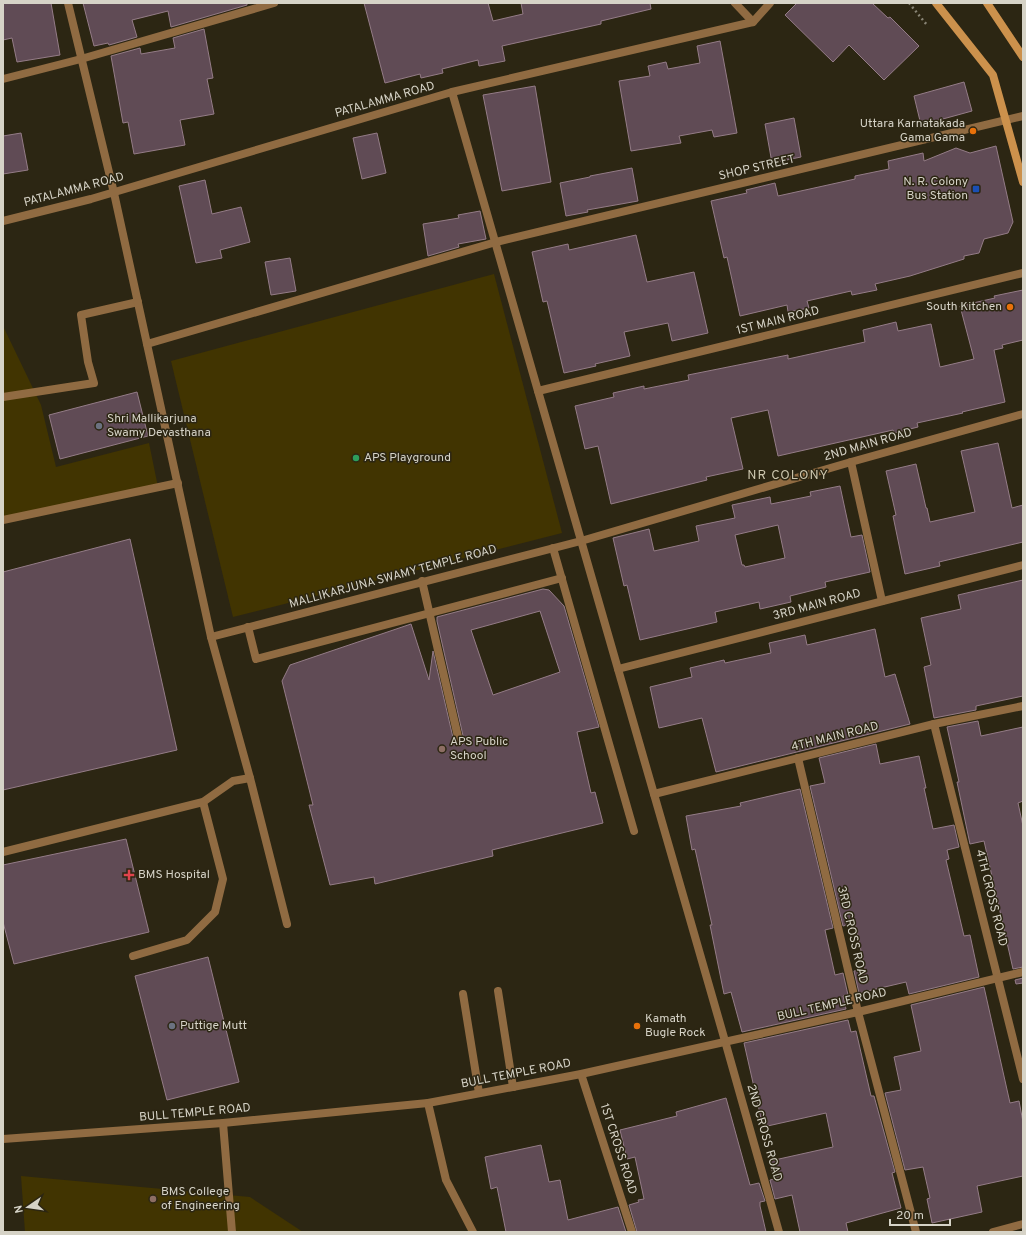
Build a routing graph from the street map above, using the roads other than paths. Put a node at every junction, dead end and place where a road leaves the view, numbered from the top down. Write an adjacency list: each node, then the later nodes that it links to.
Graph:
1 (68, 3): 9 (street)
2 (274, 3): 9 (street)
3 (735, 3): 7 (street)
4 (770, 3): 7 (street)
5 (936, 3): 13 (main road)
6 (987, 3): 8 (main road)
7 (753, 22): 11 (street, PATALAMMA ROAD)
8 (1023, 57)
9 (81, 58): 10 (street); 15 (street)
10 (3, 79)
11 (452, 92): 15 (street, PATALAMMA ROAD); 17 (street, 2ND CROSS ROAD)
12 (1023, 116): 13 (street, SHOP STREET)
13 (1006, 121): 14 (main road); 17 (street, SHOP STREET)
14 (1023, 182)
15 (114, 193): 16 (street, PATALAMMA ROAD); 19 (street)
16 (3, 221)
17 (496, 242): 20 (street, SHOP STREET); 21 (street, 2ND CROSS ROAD)
18 (1023, 273): 21 (street, 1ST MAIN ROAD)
19 (138, 302): 20 (street); 22 (street)
20 (147, 344): 25 (street)
21 (538, 391): 27 (street, 2ND CROSS ROAD)
22 (3, 397)
23 (1023, 414): 24 (street, 2ND MAIN ROAD)
24 (851, 462): 27 (street, 2ND MAIN ROAD); 32 (street)
25 (178, 483): 26 (street); 35 (street)
26 (3, 520)
27 (581, 541): 28 (street, MALLIKARJUNA SWAMY TEMPLE ROAD); 36 (street, 2ND CROSS ROAD)
28 (553, 548): 30 (street); 31 (street, MALLIKARJUNA SWAMY TEMPLE ROAD)
29 (1023, 565): 32 (street, 3RD MAIN ROAD)
30 (562, 578): 33 (street); 44 (street)
31 (422, 582): 33 (street); 34 (street, MALLIKARJUNA SWAMY TEMPLE ROAD)
32 (882, 601): 36 (street, 3RD MAIN ROAD)
33 (429, 613): 34 (street); 39 (street)
34 (248, 627): 35 (street, MALLIKARJUNA SWAMY TEMPLE ROAD)
35 (212, 637): 41 (street)
36 (618, 670): 42 (street, 2ND CROSS ROAD)
37 (1023, 706): 38 (street, 4TH MAIN ROAD)
38 (934, 724): 40 (street, 4TH MAIN ROAD); 49 (street, 4TH CROSS ROAD)
39 (459, 741)
40 (798, 758): 42 (street, 4TH MAIN ROAD); 52 (street, 3RD CROSS ROAD)
41 (250, 778): 43 (street); 46 (street)
42 (654, 794): 53 (street, 2ND CROSS ROAD)
43 (203, 802): 45 (street); 47 (street)
44 (634, 830)
45 (3, 852)
46 (287, 924)
47 (133, 956)
48 (1023, 972): 49 (street, BULL TEMPLE ROAD)
49 (998, 978): 52 (street, BULL TEMPLE ROAD); 55 (street, 4TH CROSS ROAD)
50 (498, 991): 56 (street)
51 (463, 994): 57 (street)
52 (858, 1012): 53 (street, BULL TEMPLE ROAD); 66 (street, 3RD CROSS ROAD)
53 (725, 1041): 54 (street, BULL TEMPLE ROAD); 65 (street, 2ND CROSS ROAD)
54 (581, 1074): 56 (street, BULL TEMPLE ROAD); 64 (street, 1ST CROSS ROAD)
55 (1023, 1079)
56 (513, 1087): 57 (street, BULL TEMPLE ROAD)
57 (479, 1093): 58 (street, BULL TEMPLE ROAD)
58 (428, 1102): 59 (street, BULL TEMPLE ROAD); 63 (street)
59 (223, 1123): 60 (street, BULL TEMPLE ROAD); 62 (street)
60 (3, 1139)
61 (1023, 1224): 67 (street)
62 (232, 1232)
63 (473, 1232)
64 (632, 1232)
65 (779, 1232)
66 (916, 1232)
67 (993, 1232)

